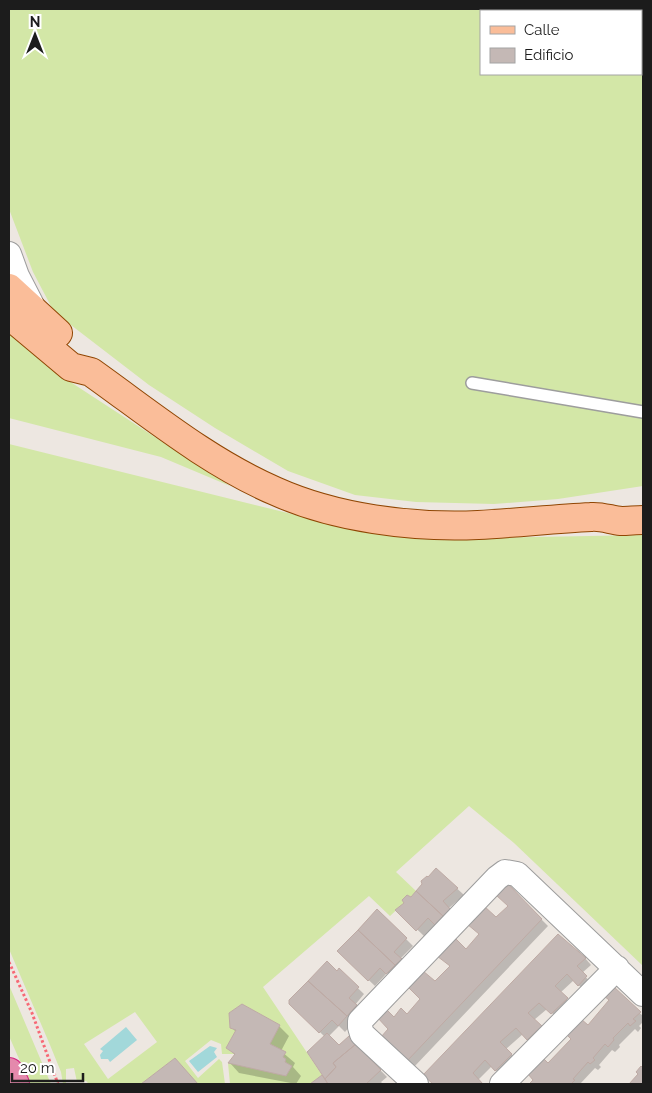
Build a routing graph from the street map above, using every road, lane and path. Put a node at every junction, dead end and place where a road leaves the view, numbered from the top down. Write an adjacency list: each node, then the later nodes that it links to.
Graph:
1 (9, 254): 3 (street)
2 (9, 288): 3 (main road)
3 (36, 313): 5 (main road)
4 (9, 315): 5 (main road)
5 (91, 372): 9 (main road)
6 (472, 383): 7 (lane)
7 (643, 412)
8 (643, 506): 9 (main road)
9 (594, 516): 10 (main road)
10 (643, 520)
11 (9, 962): 16 (path)
12 (617, 968): 13 (street); 17 (street); 18 (street)
13 (643, 994)
14 (9, 1072): 15 (highway)
15 (15, 1084)
16 (58, 1084)
17 (416, 1084)
18 (502, 1084)

